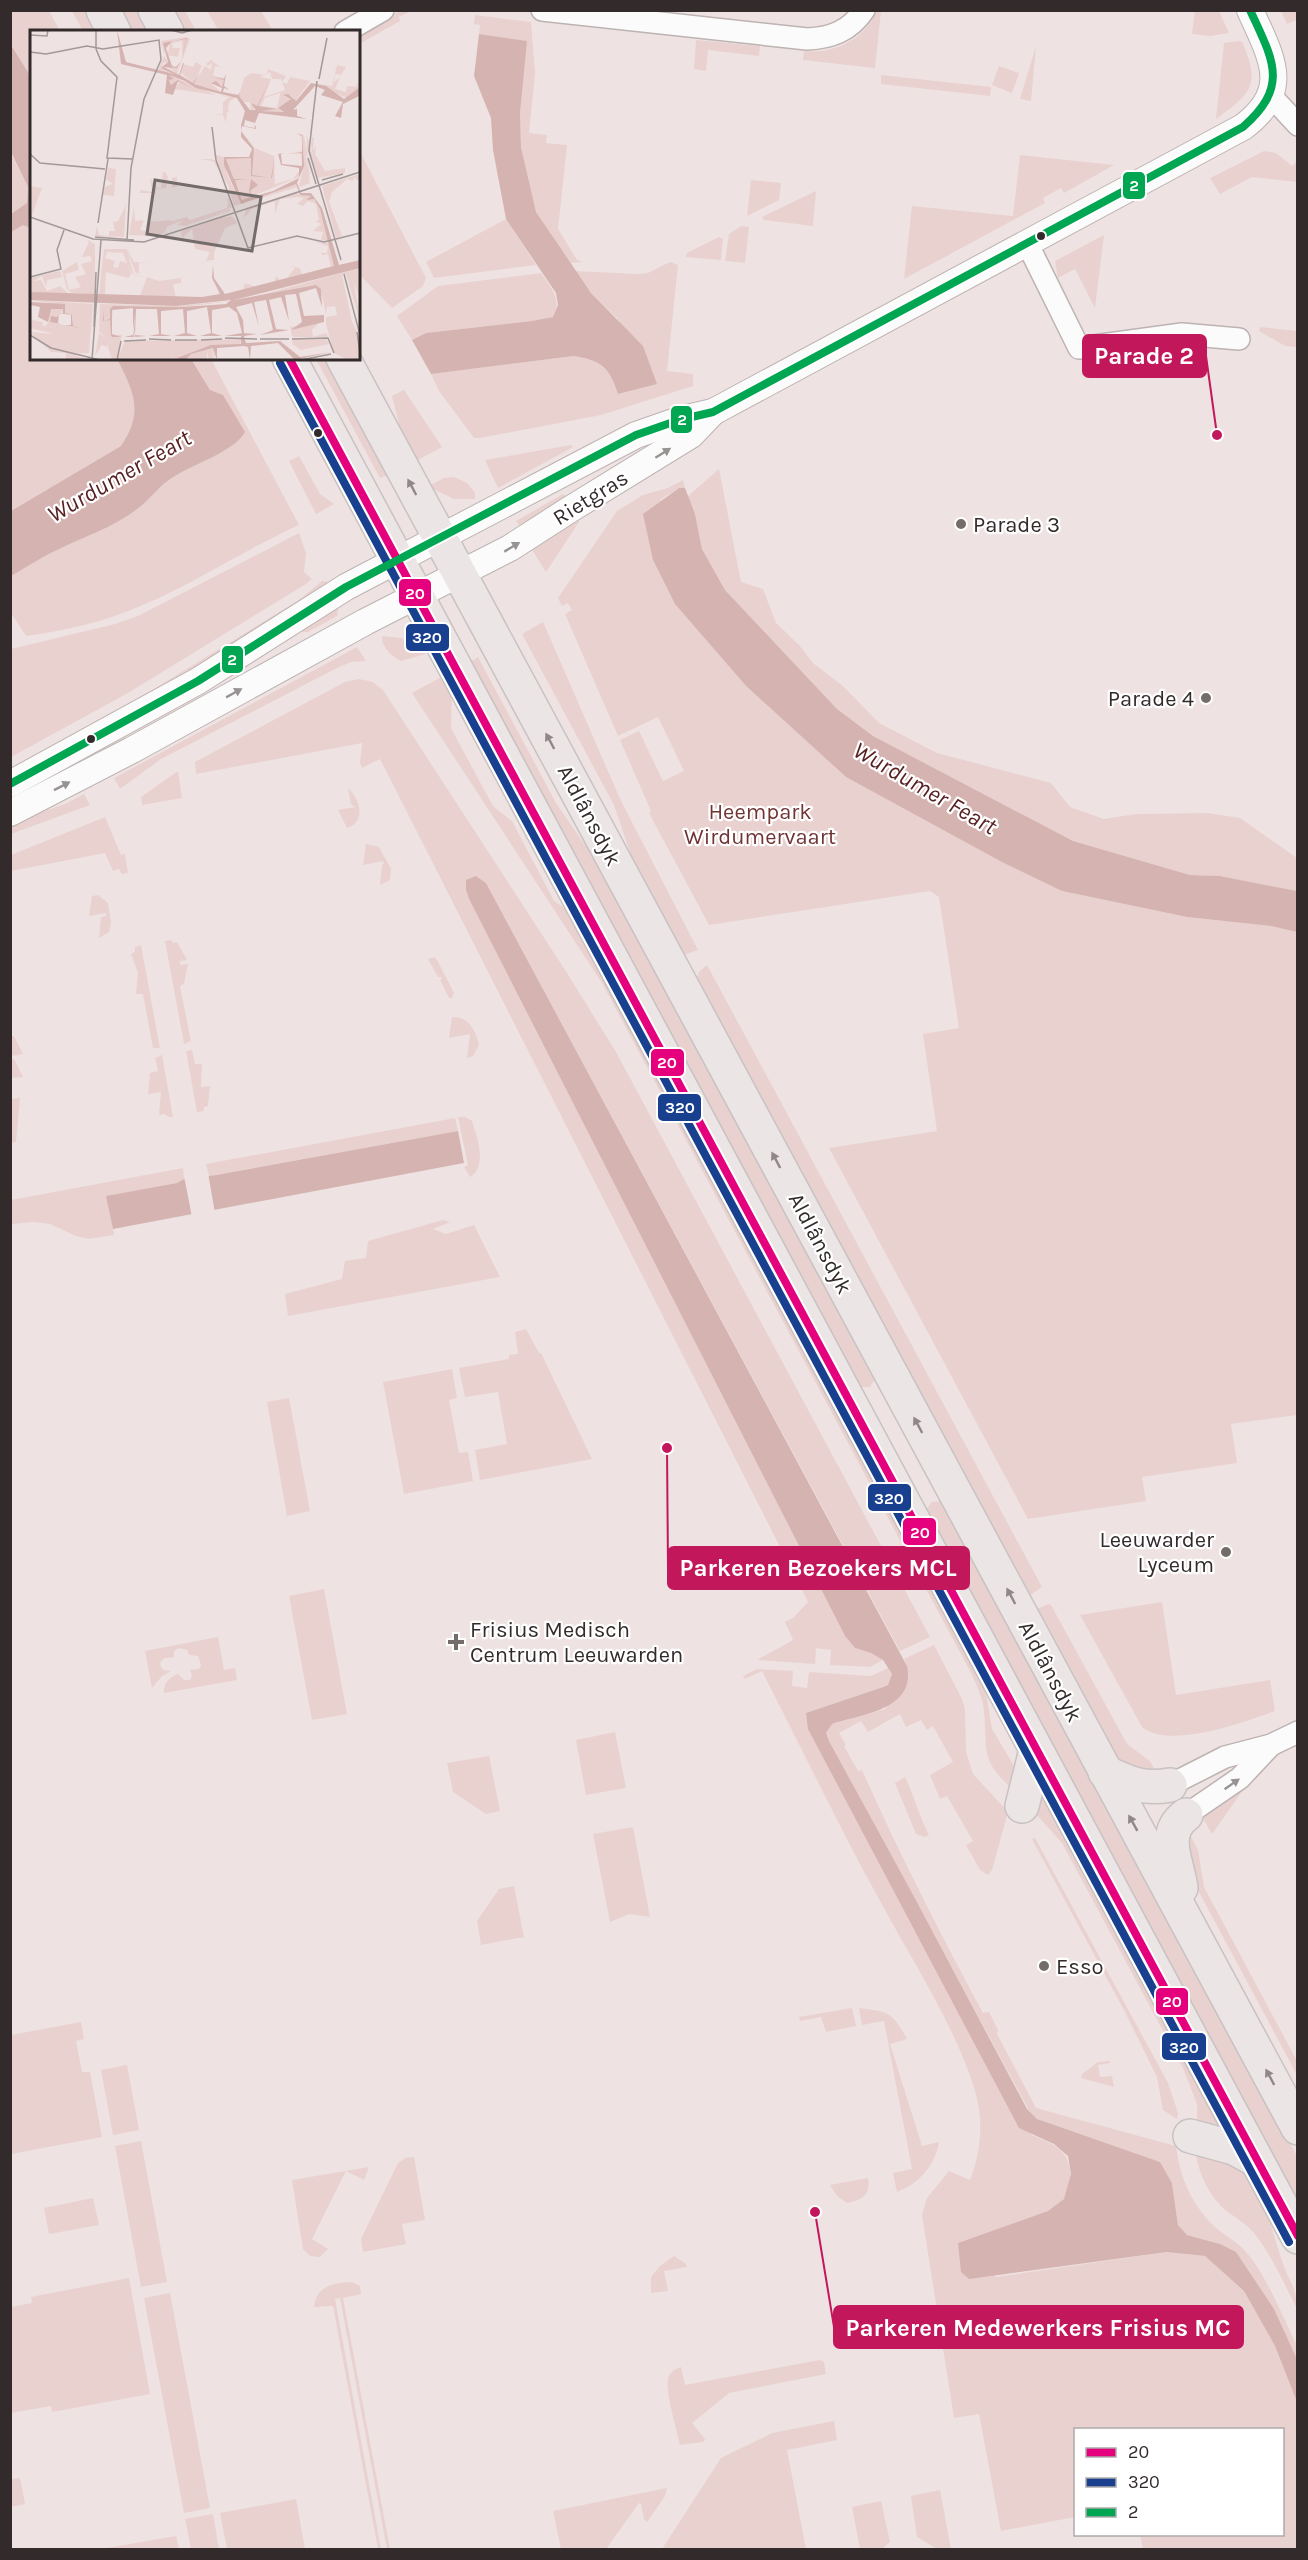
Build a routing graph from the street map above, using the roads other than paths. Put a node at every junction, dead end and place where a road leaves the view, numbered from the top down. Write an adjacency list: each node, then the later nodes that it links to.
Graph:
1 (103, 10): 8 (main road)
2 (155, 10): 9 (main road)
3 (383, 10): 10 (street)
4 (542, 10): 7 (street)
5 (864, 10): 7 (street)
6 (1250, 10): 11 (street)
7 (578, 12)
8 (113, 30)
9 (165, 30)
10 (348, 30)
11 (1271, 96): 12 (street); 13 (street, Rietgras)
12 (1298, 125)
13 (1027, 243): 14 (street); 17 (street, Rietgras)
14 (1239, 339)
15 (290, 360): 19 (main road)
16 (344, 360): 18 (main road, Aldlânsdyk, one-way to 16)
17 (713, 412): 18 (street, Rietgras); 20 (street, Rietgras, one-way to 17)
18 (440, 538): 19 (street, Rietgras); 20 (main road, Aldlânsdyk)
19 (398, 561): 21 (main road); 22 (street, Rietgras)
20 (460, 574): 21 (street, Rietgras); 27 (main road, Aldlânsdyk, one-way to 20)
21 (417, 595): 23 (street, Rietgras, one-way to 21); 26 (main road)
22 (10, 784)
23 (10, 813)
24 (1298, 1732): 25 (street)
25 (1271, 1745): 28 (street); 30 (street, one-way to 25)
26 (1036, 1750): 29 (main road); 34 (main road)
27 (1105, 1772): 28 (main road); 31 (main road, Aldlânsdyk, one-way to 27)
28 (1170, 1785)
29 (1022, 1806)
30 (1186, 1815): 31 (main road)
31 (1184, 1917): 32 (main road, Aldlânsdyk, one-way to 31)
32 (1298, 2128)
33 (1190, 2136): 34 (main road)
34 (1256, 2160): 35 (main road)
35 (1298, 2237)

